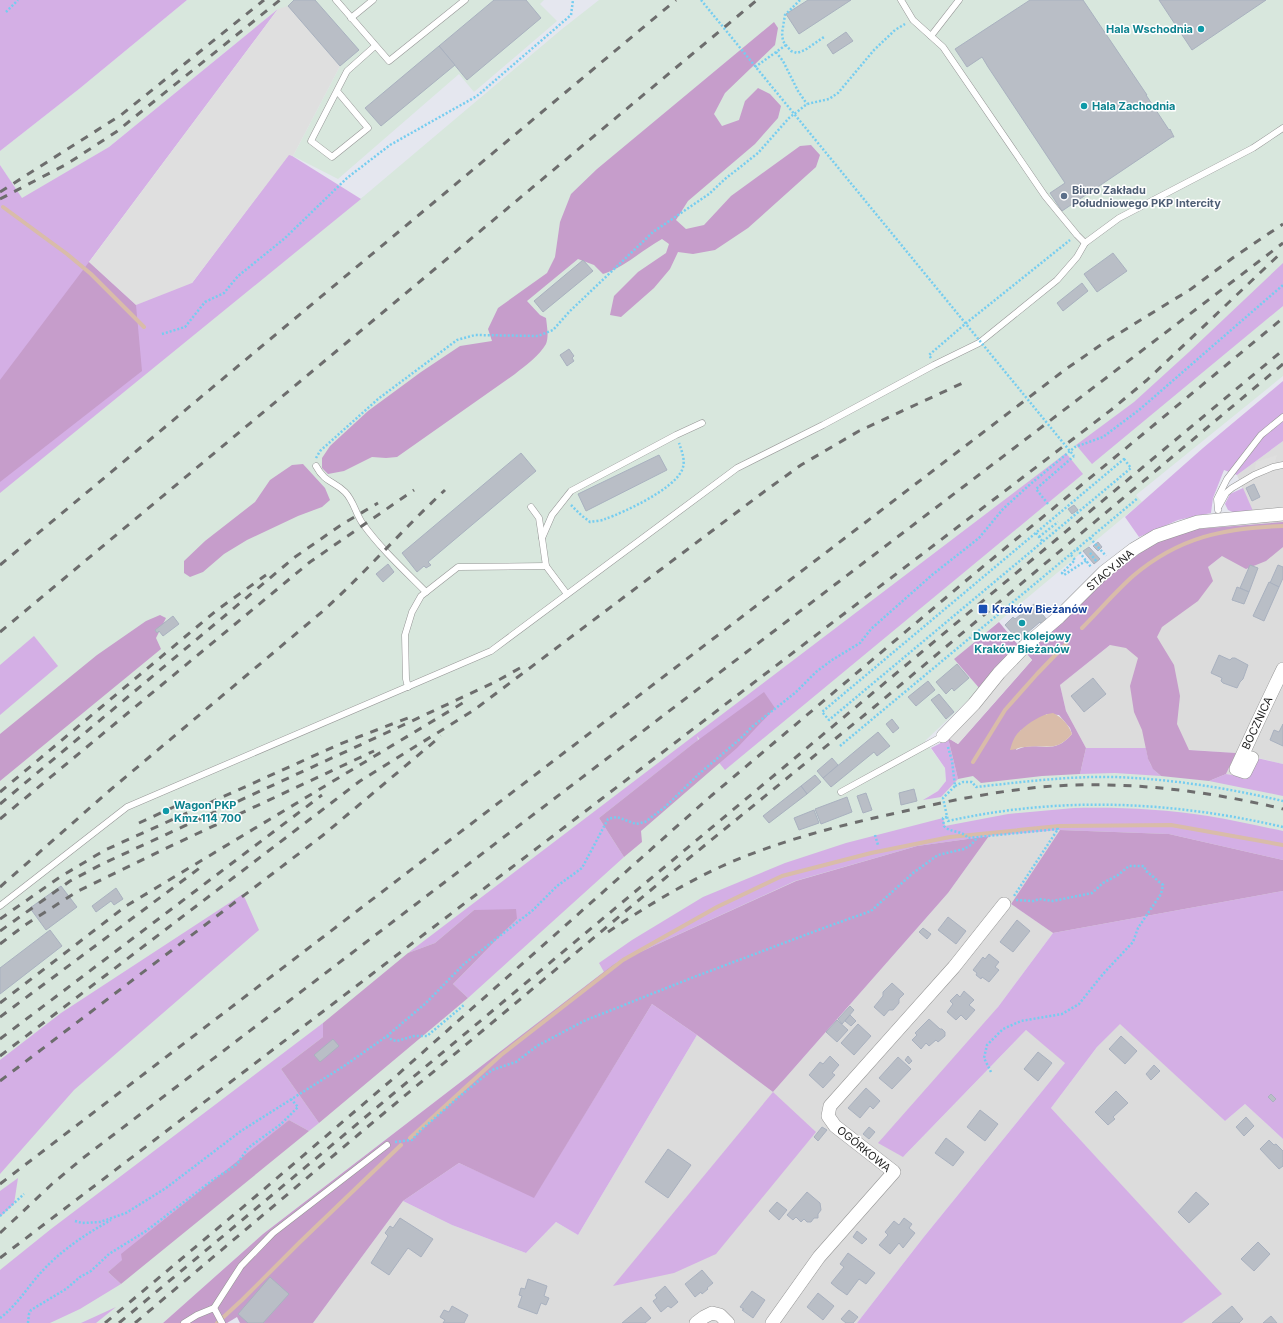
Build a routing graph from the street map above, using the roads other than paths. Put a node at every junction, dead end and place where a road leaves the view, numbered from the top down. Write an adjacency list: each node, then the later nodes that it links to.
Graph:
1 (336, 0): 6 (lane)
2 (373, 0): 6 (lane)
3 (465, 0): 8 (lane)
4 (900, 0): 7 (lane)
5 (958, 0): 7 (lane)
6 (351, 18): 8 (lane)
7 (931, 36): 11 (lane)
8 (376, 46): 9 (lane)
9 (337, 91): 9 (lane)
10 (1283, 128): 11 (lane)
11 (1085, 243): 22 (lane)
12 (1283, 417): 18 (lane)
13 (702, 423): 19 (lane)
14 (1283, 465): 18 (lane)
15 (316, 466): 21 (lane)
16 (531, 507): 19 (lane)
17 (1283, 514): 18 (street, STACYJNA)
18 (1218, 515): 25 (street, STACYJNA)
19 (542, 538): 20 (lane)
20 (546, 566): 21 (lane); 22 (lane)
21 (426, 592): 24 (lane)
22 (567, 594): 24 (lane)
23 (1283, 669): 26 (street, BOCZNICA)
24 (408, 687): 29 (lane)
25 (944, 736): 27 (lane)
26 (1242, 756)
27 (841, 792)
28 (1004, 904): 36 (street, OGÓRKOWA)
29 (0, 906)
30 (387, 1145): 31 (lane)
31 (215, 1310): 32 (lane); 33 (lane)
32 (184, 1323)
33 (222, 1323)
34 (696, 1323): 35 (street)
35 (728, 1323)
36 (772, 1323)

